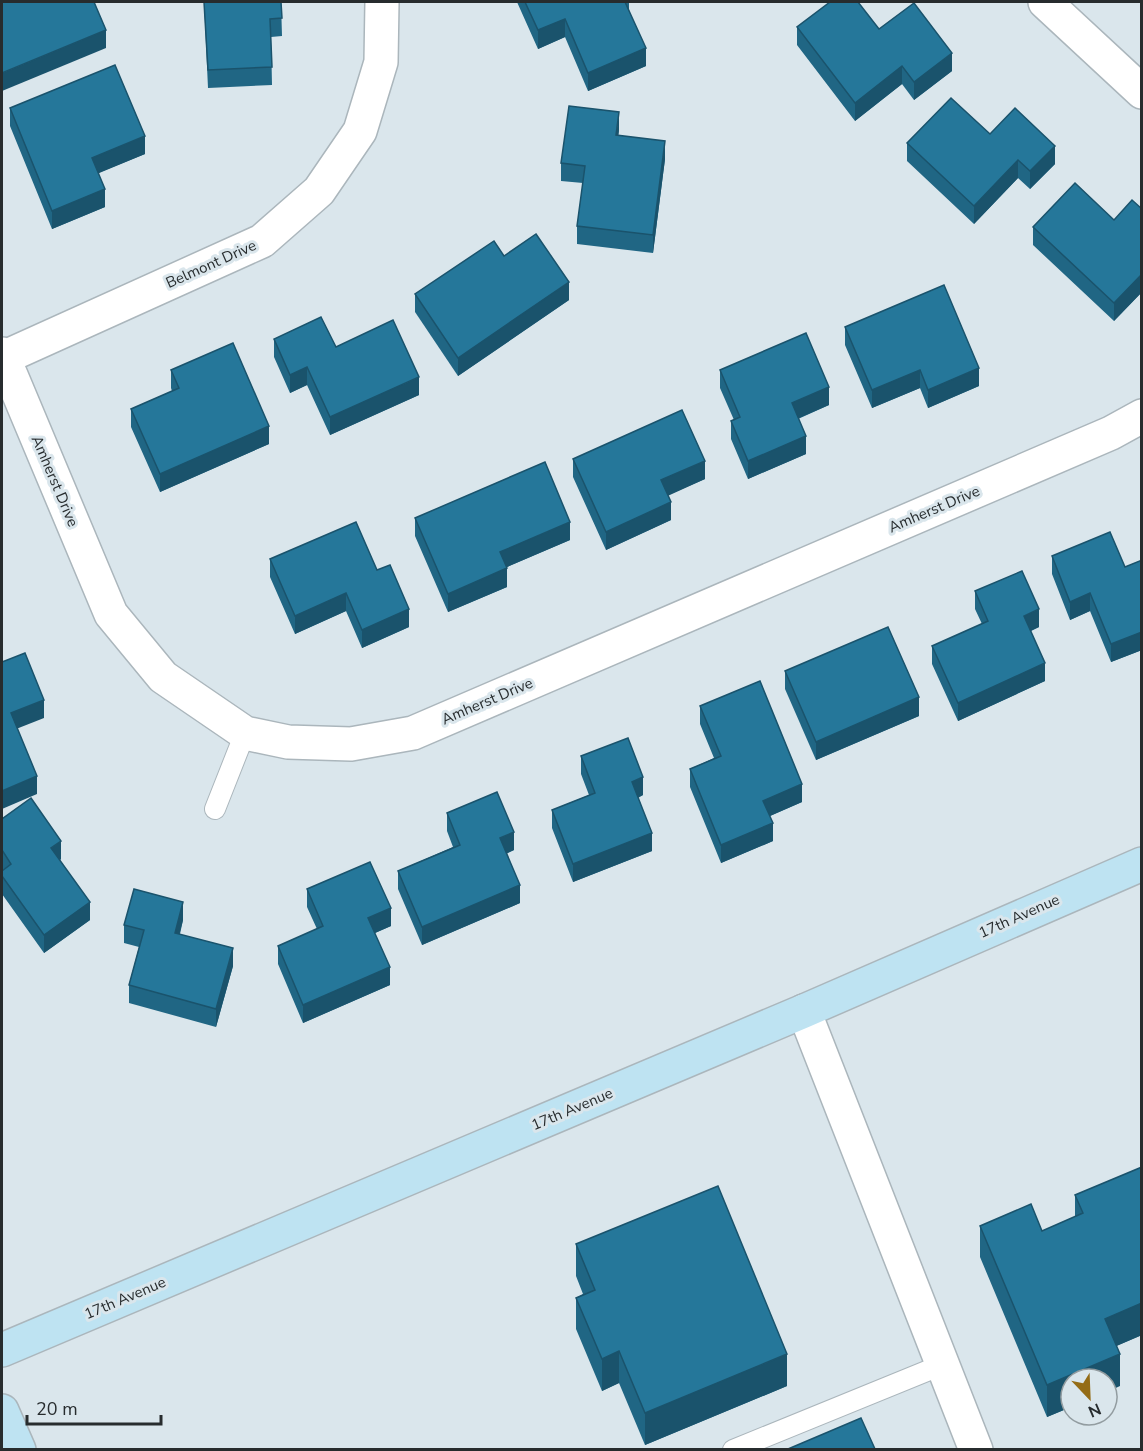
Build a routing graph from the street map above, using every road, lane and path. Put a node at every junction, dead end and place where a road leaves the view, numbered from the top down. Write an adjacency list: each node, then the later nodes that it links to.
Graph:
1 (382, 2): 4 (street, Belmont Drive)
2 (1045, 2): 3 (street)
3 (1142, 92)
4 (2, 356): 6 (street, Amherst Drive)
5 (1142, 416): 6 (street, Amherst Drive)
6 (245, 733): 7 (lane)
7 (215, 809)
8 (1142, 864): 9 (main road, 17th Avenue)
9 (804, 1011): 10 (main road, 17th Avenue); 11 (street)
10 (2, 1350)
11 (944, 1364): 14 (lane); 15 (street)
12 (2, 1411): 13 (main road)
13 (18, 1449)
14 (733, 1449)
15 (976, 1449)

